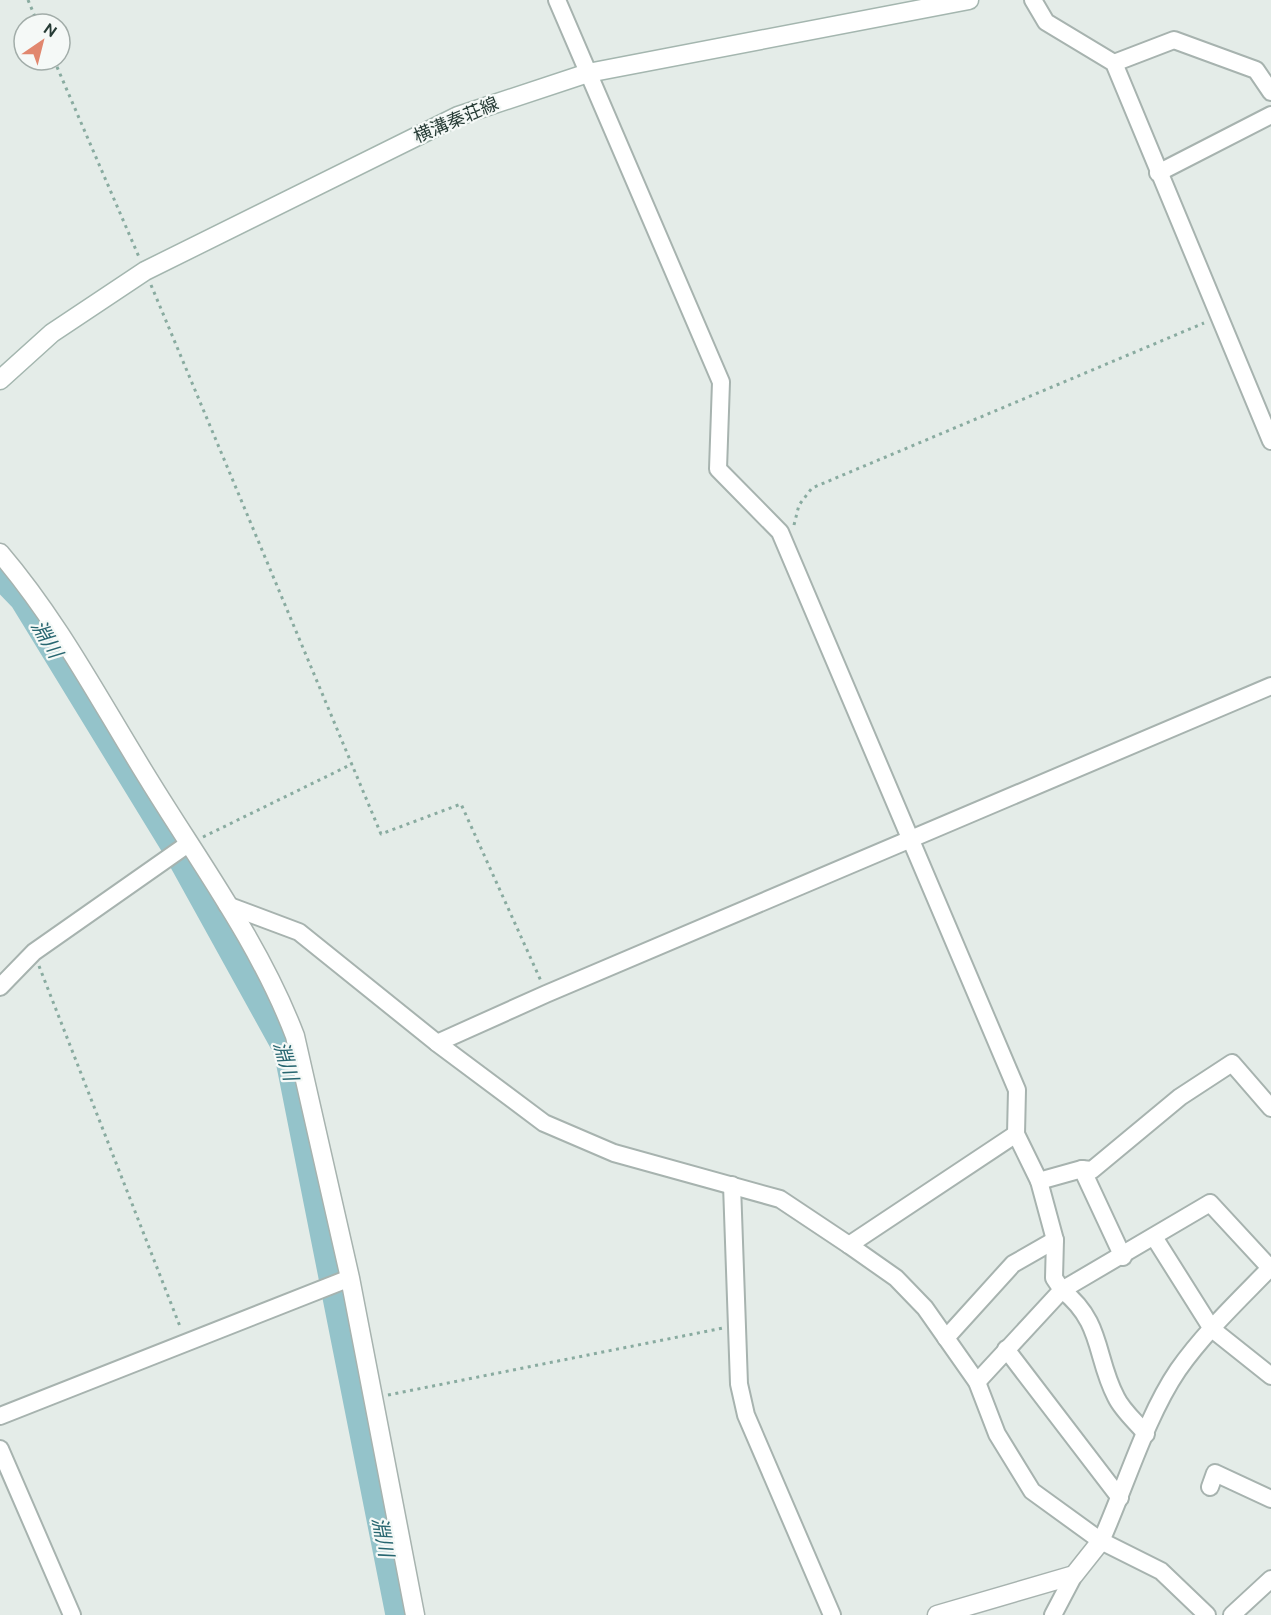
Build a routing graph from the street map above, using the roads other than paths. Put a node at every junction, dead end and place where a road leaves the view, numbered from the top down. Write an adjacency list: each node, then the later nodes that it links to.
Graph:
1 (557, 0): 5 (street)
2 (969, 0): 5 (street, 横溝秦荘線)
3 (1033, 0): 4 (street)
4 (1114, 63): 6 (street); 8 (street)
5 (588, 73): 9 (street, 横溝秦荘線); 13 (street)
6 (1271, 92)
7 (1271, 116): 8 (street)
8 (1158, 173): 10 (street)
9 (0, 380)
10 (1271, 441)
11 (0, 553): 14 (street)
12 (1271, 687): 13 (street)
13 (910, 841): 17 (street); 19 (street)
14 (188, 844): 15 (street); 16 (street)
15 (227, 905): 17 (street); 28 (street)
16 (0, 987)
17 (437, 1043): 22 (street)
18 (1271, 1108): 20 (street)
19 (1016, 1134): 21 (street); 25 (street)
20 (1082, 1169): 21 (street); 26 (street)
21 (1039, 1181): 24 (street)
22 (732, 1185): 25 (street); 46 (street)
23 (1154, 1238): 26 (street); 27 (street); 30 (street)
24 (1055, 1240): 29 (street); 31 (street)
25 (849, 1245): 31 (street)
26 (1123, 1257): 29 (street)
27 (1270, 1269): 30 (street)
28 (350, 1278): 35 (street); 45 (street)
29 (1062, 1290): 32 (street); 36 (street)
30 (1212, 1329): 33 (street); 36 (street)
31 (946, 1338): 34 (street)
32 (1006, 1349): 34 (street); 39 (street)
33 (1271, 1376)
34 (977, 1382): 41 (street)
35 (0, 1416)
36 (1146, 1434): 39 (street)
37 (0, 1449): 44 (street)
38 (1210, 1487): 40 (street)
39 (1120, 1498): 41 (street)
40 (1271, 1499)
41 (1101, 1540): 42 (street); 49 (street)
42 (1074, 1575): 47 (street); 48 (street)
43 (1271, 1579): 50 (street)
44 (72, 1615)
45 (415, 1615)
46 (832, 1615)
47 (937, 1615)
48 (1053, 1615)
49 (1207, 1615)
50 (1232, 1615)

